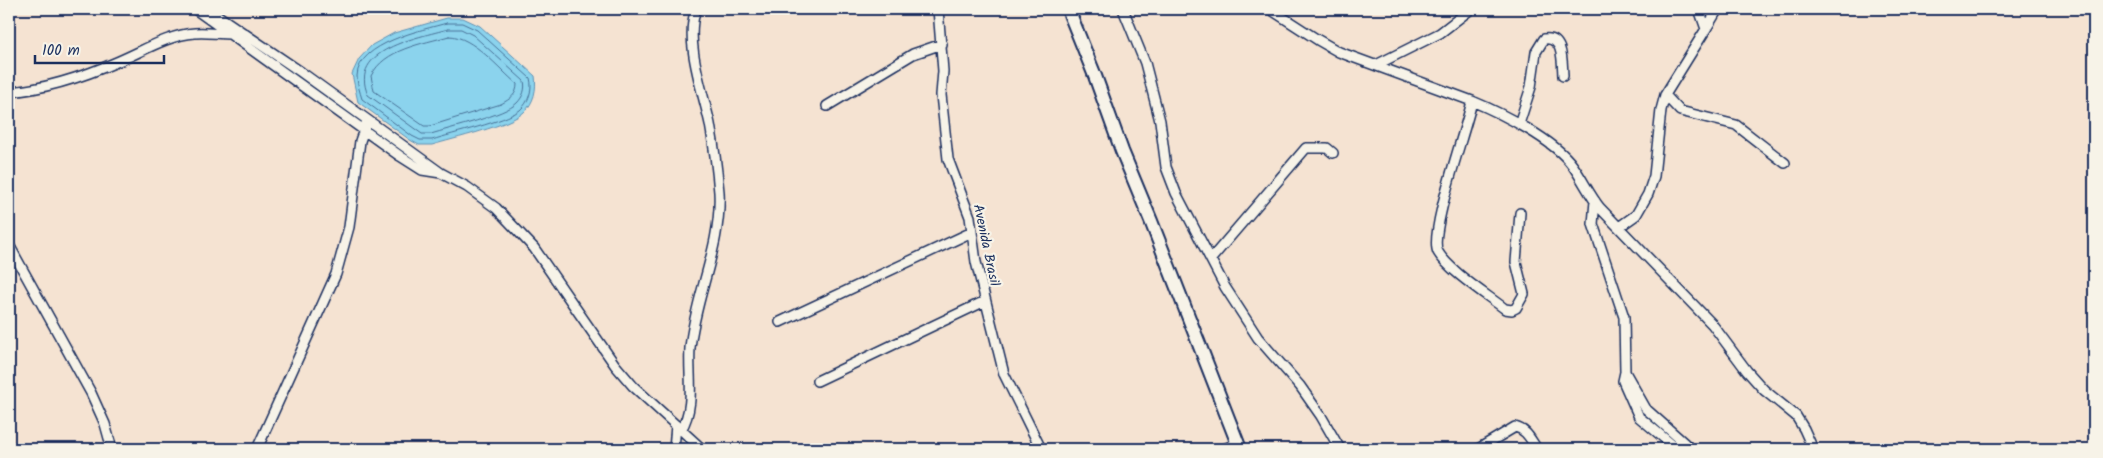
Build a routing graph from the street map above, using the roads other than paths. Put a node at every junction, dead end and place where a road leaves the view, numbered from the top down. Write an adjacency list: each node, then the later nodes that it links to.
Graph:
1 (195, 9): 12 (street)
2 (208, 9): 15 (street)
3 (696, 9): 37 (street)
4 (938, 9): 13 (street, Avenida Brasil)
5 (1068, 9): 38 (main road)
6 (1122, 9): 32 (street)
7 (1270, 9): 14 (street)
8 (1471, 9): 14 (street)
9 (1698, 9): 11 (street)
10 (1718, 9): 11 (street)
11 (1706, 29): 18 (street)
12 (229, 34): 15 (street); 17 (street)
13 (942, 44): 20 (street); 30 (street, Avenida Brasil)
14 (1376, 66): 19 (street)
15 (298, 76): 21 (street); 23 (street)
16 (1563, 76): 22 (street)
17 (9, 92)
18 (1665, 95): 25 (street); 29 (street)
19 (1472, 101): 22 (street); 28 (street)
20 (826, 106)
21 (367, 121): 23 (street); 26 (street)
22 (1519, 124): 27 (street)
23 (363, 130): 26 (street); 40 (street)
24 (1333, 153): 32 (street)
25 (1785, 163)
26 (441, 173): 37 (street)
27 (1595, 201): 29 (street); 35 (street)
28 (1520, 213)
29 (1619, 227): 50 (street)
30 (972, 232): 33 (street, Avenida Brasil); 34 (street)
31 (9, 245): 39 (street)
32 (1211, 259): 45 (street)
33 (986, 301): 36 (street); 43 (street, Avenida Brasil)
34 (780, 322)
35 (1626, 372): 48 (street); 49 (street)
36 (817, 381)
37 (679, 428): 41 (street); 42 (street)
38 (1239, 446): 44 (street)
39 (112, 449)
40 (257, 449)
41 (674, 449)
42 (702, 449)
43 (1041, 449)
44 (1224, 449)
45 (1340, 449)
46 (1478, 449): 47 (street)
47 (1536, 449)
48 (1677, 449)
49 (1691, 449)
50 (1813, 449)

